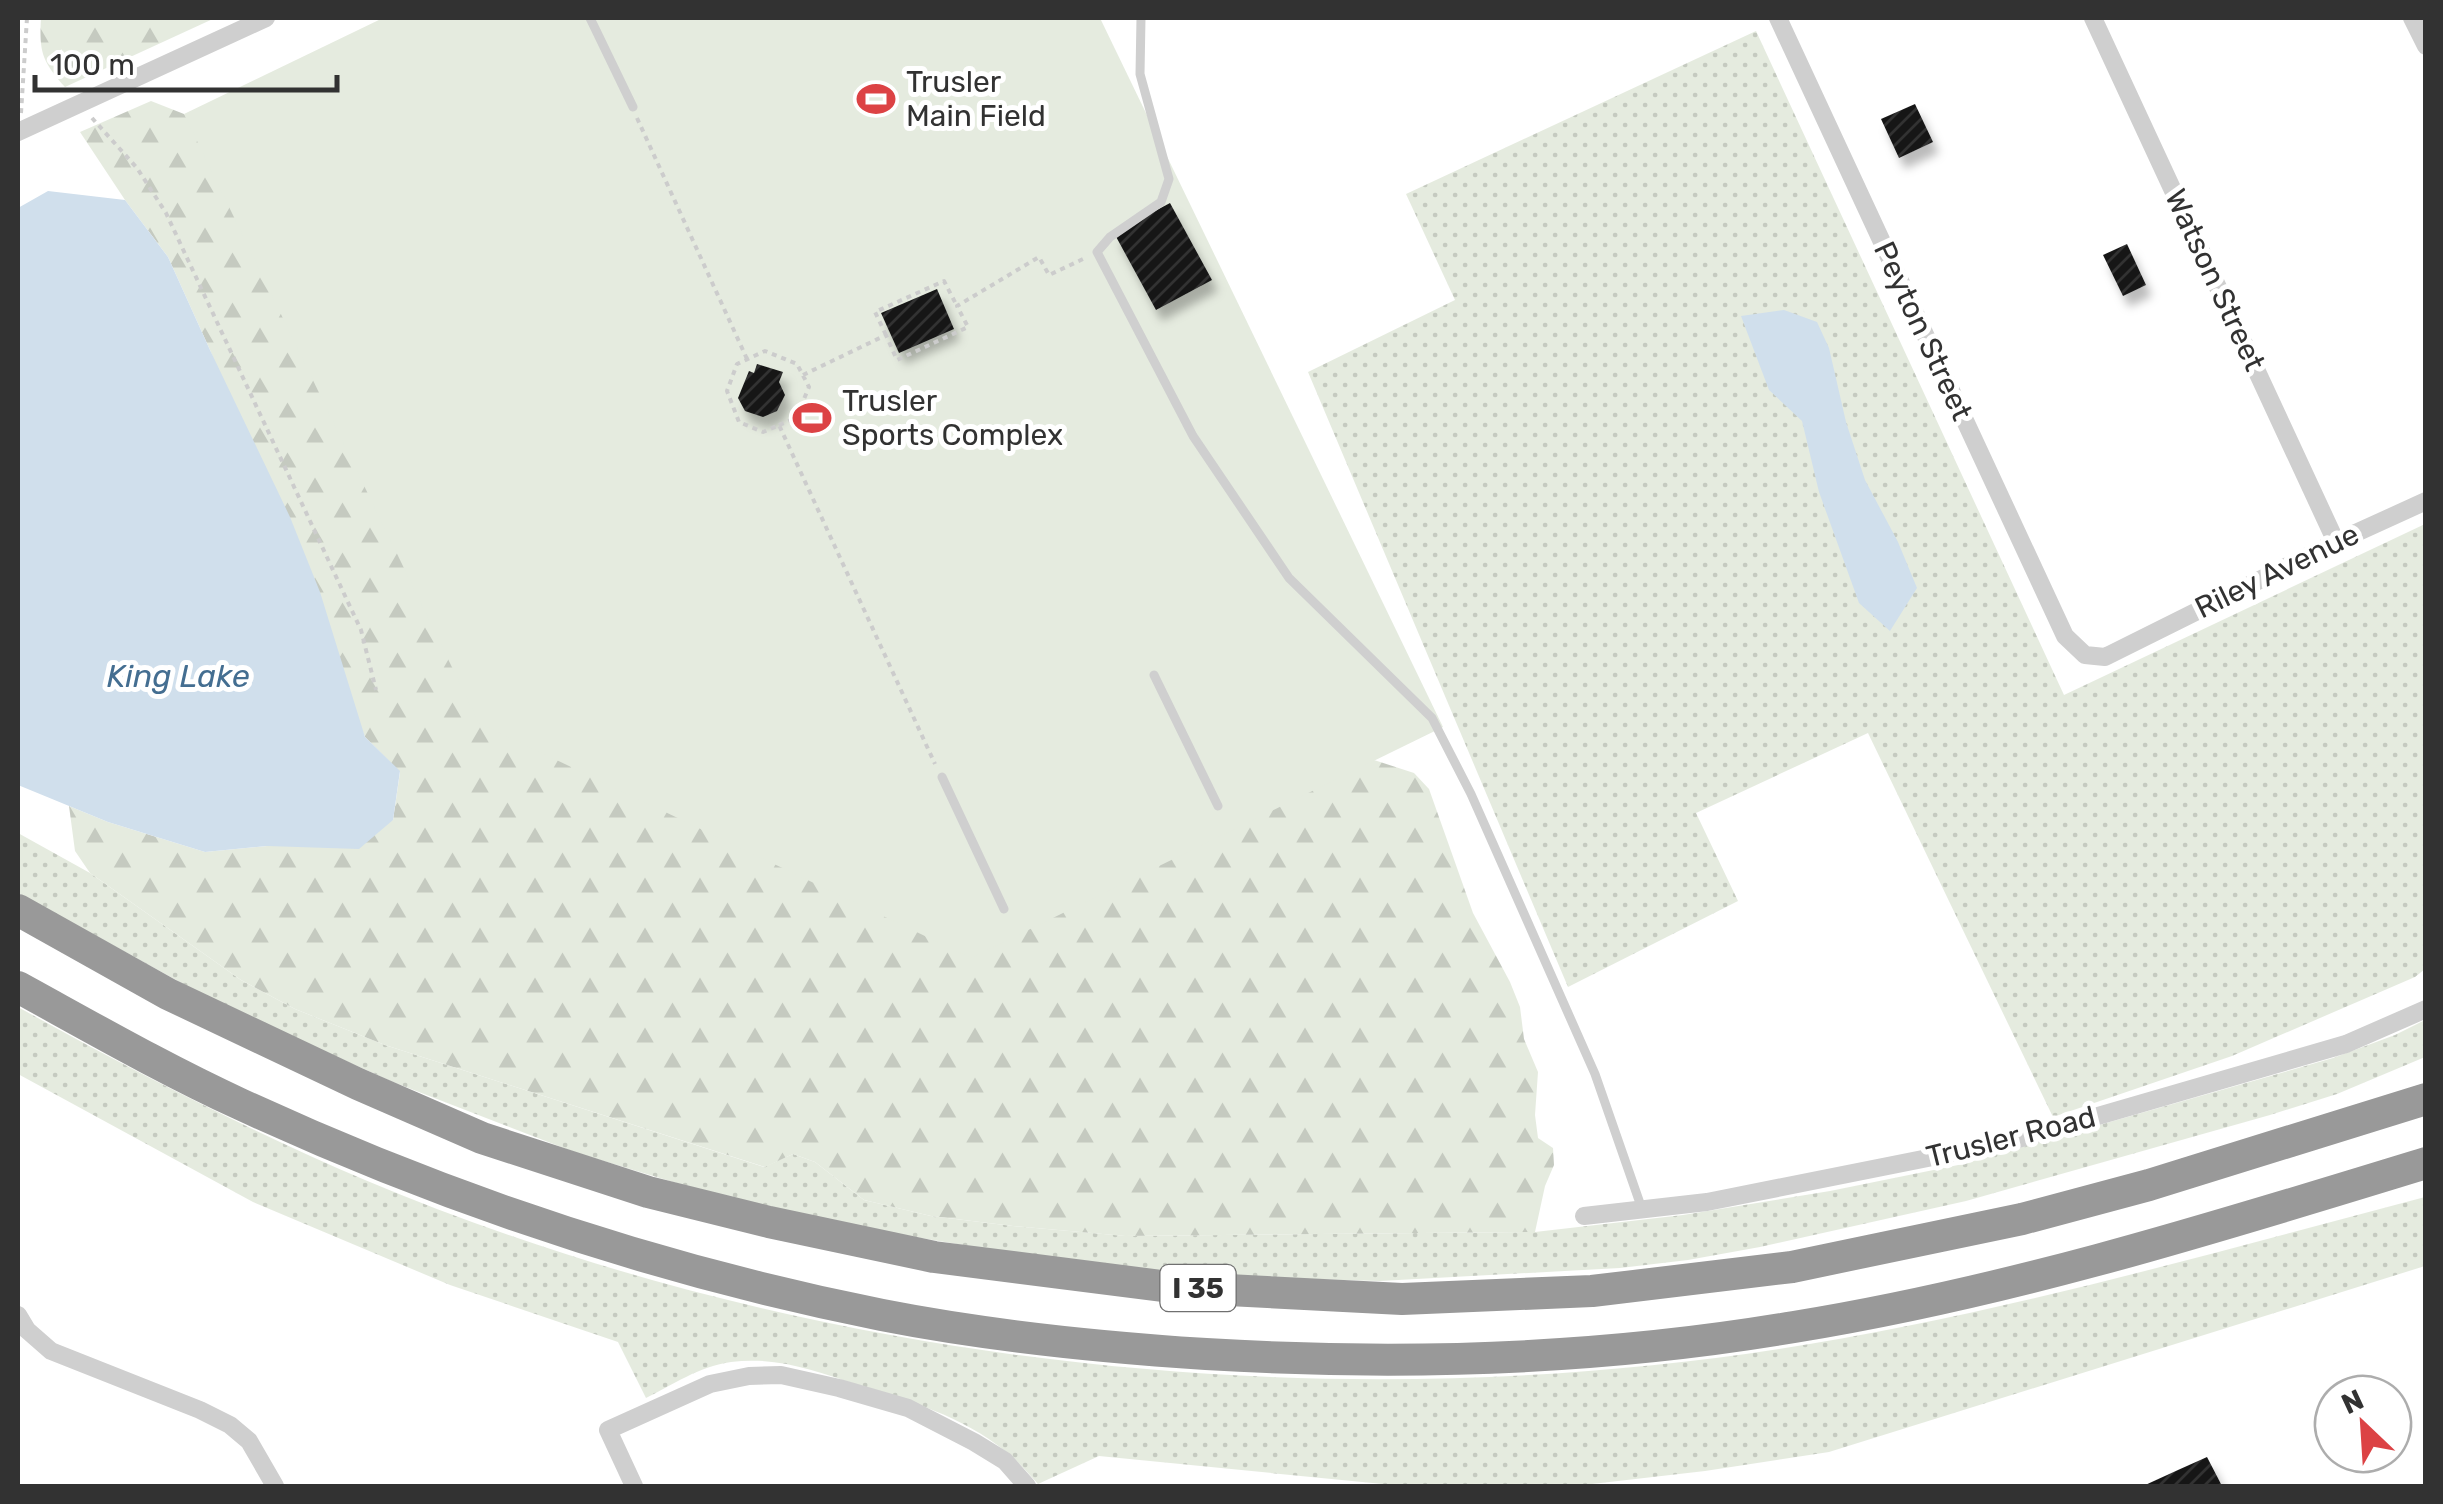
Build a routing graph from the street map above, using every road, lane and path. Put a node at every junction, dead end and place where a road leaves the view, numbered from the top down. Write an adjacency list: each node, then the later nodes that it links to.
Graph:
1 (26, 18): 11 (path)
2 (266, 18): 9 (street)
3 (590, 18): 10 (lane)
4 (1141, 18): 12 (lane)
5 (1778, 18): 20 (street, Peyton Street)
6 (2093, 18): 19 (street, Watson Street)
7 (2412, 18): 8 (street)
8 (2426, 46)
9 (79, 104): 11 (street); 22 (path)
10 (632, 107): 15 (path)
11 (19, 131)
12 (1096, 252): 13 (path); 34 (lane)
13 (958, 306): 14 (path); 14 (path)
14 (886, 335): 16 (path)
15 (747, 359): 16 (path); 17 (path)
16 (803, 375): 17 (path)
17 (779, 426): 23 (path)
18 (2426, 501): 19 (street, Riley Avenue)
19 (2336, 542): 20 (street, Riley Avenue)
20 (2071, 642)
21 (1154, 675): 24 (lane)
22 (376, 690)
23 (942, 777): 25 (lane)
24 (1218, 806)
25 (1004, 909)
26 (18, 910): 32 (highway, I 35)
27 (18, 987): 36 (highway, I 35)
28 (2426, 1009): 34 (street, Trusler Road)
29 (2426, 1076): 32 (highway)
30 (2426, 1099): 32 (highway, I 35)
31 (2426, 1163): 36 (highway, I 35)
32 (2149, 1184)
33 (2426, 1185): 36 (highway)
34 (1642, 1209): 35 (street, Trusler Road)
35 (1584, 1216)
36 (2183, 1237)
37 (18, 1315): 38 (street)
38 (275, 1486)
39 (634, 1486): 40 (street)
40 (1027, 1486)

